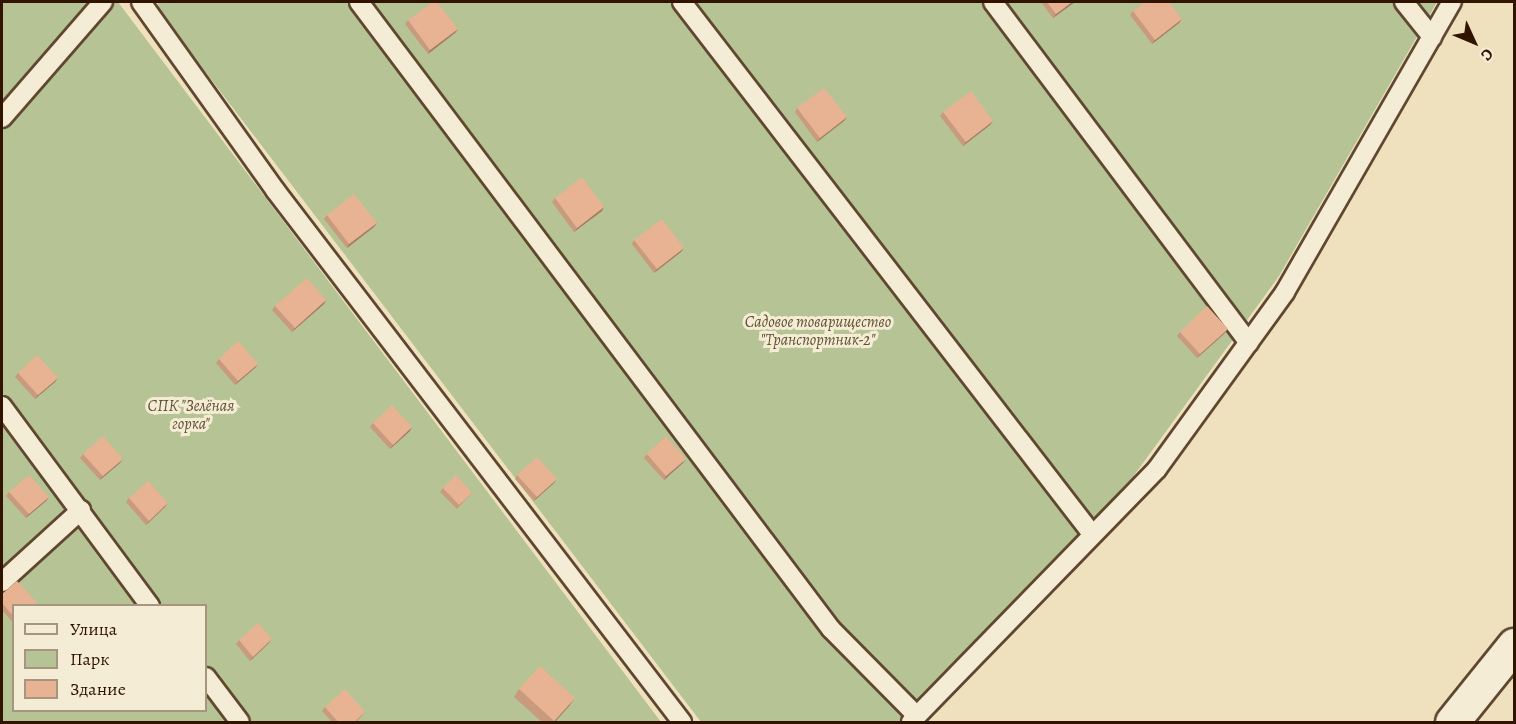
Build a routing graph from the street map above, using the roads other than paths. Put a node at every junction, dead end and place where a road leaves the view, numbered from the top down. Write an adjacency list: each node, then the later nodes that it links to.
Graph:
1 (103, 2): 9 (lane)
2 (141, 2): 20 (lane)
3 (359, 2): 18 (lane)
4 (682, 2): 13 (lane)
5 (993, 2): 10 (lane)
6 (1404, 2): 8 (lane)
7 (1452, 2): 8 (lane)
8 (1432, 37): 10 (lane)
9 (2, 118)
10 (1249, 343): 13 (lane)
11 (2, 406): 12 (lane)
12 (81, 510): 14 (lane); 15 (lane)
13 (1092, 534): 18 (lane)
14 (2, 582)
15 (149, 604)
16 (1515, 645): 21 (street)
17 (207, 678): 19 (lane)
18 (914, 719)
19 (237, 721)
20 (682, 723)
21 (1452, 723)

